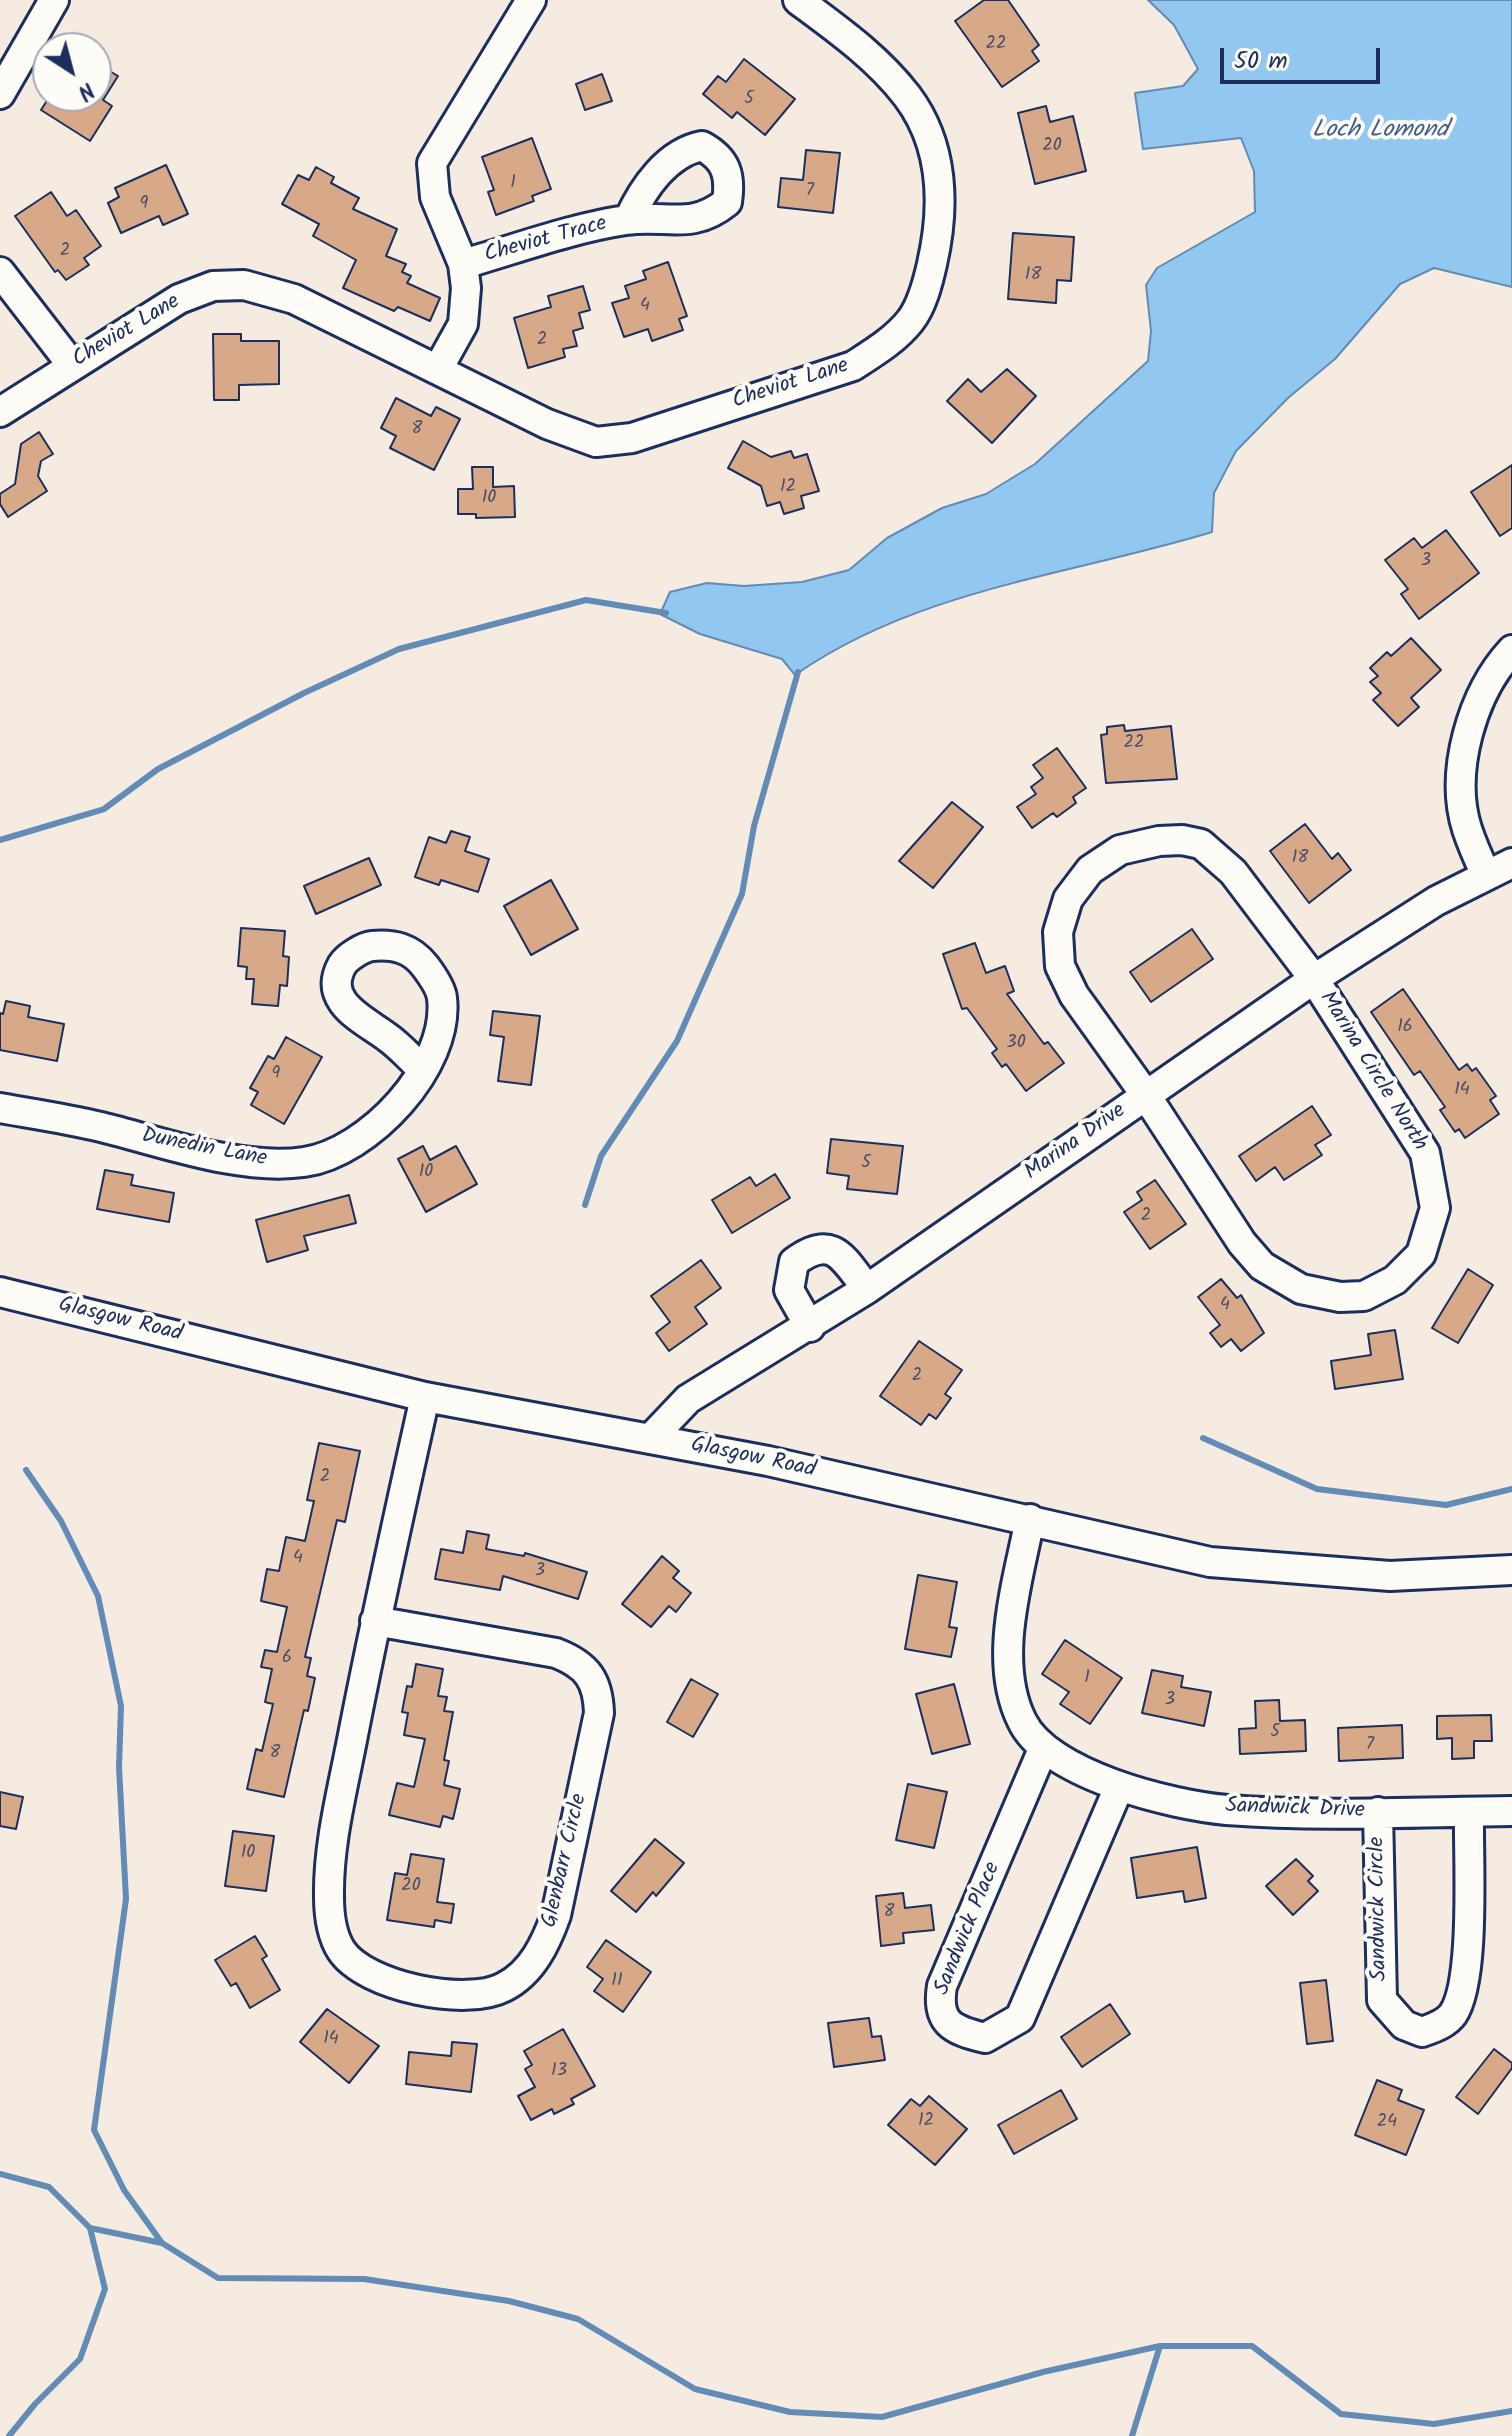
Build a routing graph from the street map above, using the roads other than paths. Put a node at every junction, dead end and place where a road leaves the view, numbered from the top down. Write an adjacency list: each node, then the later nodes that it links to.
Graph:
1 (54, 0): 4 (street)
2 (531, 0): 6 (street)
3 (798, 0): 9 (street, Cheviot Lane)
4 (0, 94)
5 (629, 219): 6 (street, Cheviot Trace)
6 (463, 264): 9 (street)
7 (0, 272): 8 (street)
8 (72, 365): 9 (street, Cheviot Lane); 10 (street, Cheviot Lane)
9 (438, 369)
10 (0, 412)
11 (1512, 650): 13 (street)
12 (1512, 863): 13 (street, Marina Drive)
13 (1486, 875): 14 (street, Marina Drive)
14 (1314, 979): 16 (street, Marina Drive); 16 (street); 16 (street, Marina Circle North)
15 (423, 1070): 15 (street, Dunedin Lane); 17 (street, Dunedin Lane)
16 (1145, 1094): 18 (street, Marina Drive)
17 (0, 1108)
18 (867, 1289): 20 (street, Marina Drive); 20 (street)
19 (0, 1292): 21 (street, Glasgow Road)
20 (810, 1327): 22 (street, Marina Drive)
21 (425, 1397): 22 (street, Glasgow Road); 25 (street, Glenbarr Circle)
22 (651, 1438): 23 (street, Glasgow Road)
23 (1030, 1519): 24 (street, Glasgow Road); 26 (street, Sandwick Drive)
24 (1512, 1570)
25 (375, 1621): 25 (street, Glenbarr Circle)
26 (1043, 1749): 27 (street, Sandwick Drive); 27 (street, Sandwick Place)
27 (1119, 1787): 29 (street, Sandwick Drive)
28 (1512, 1811): 30 (street, Sandwick Drive)
29 (1378, 1812): 30 (street, Sandwick Drive); 30 (street, Sandwick Circle)
30 (1469, 1812)

